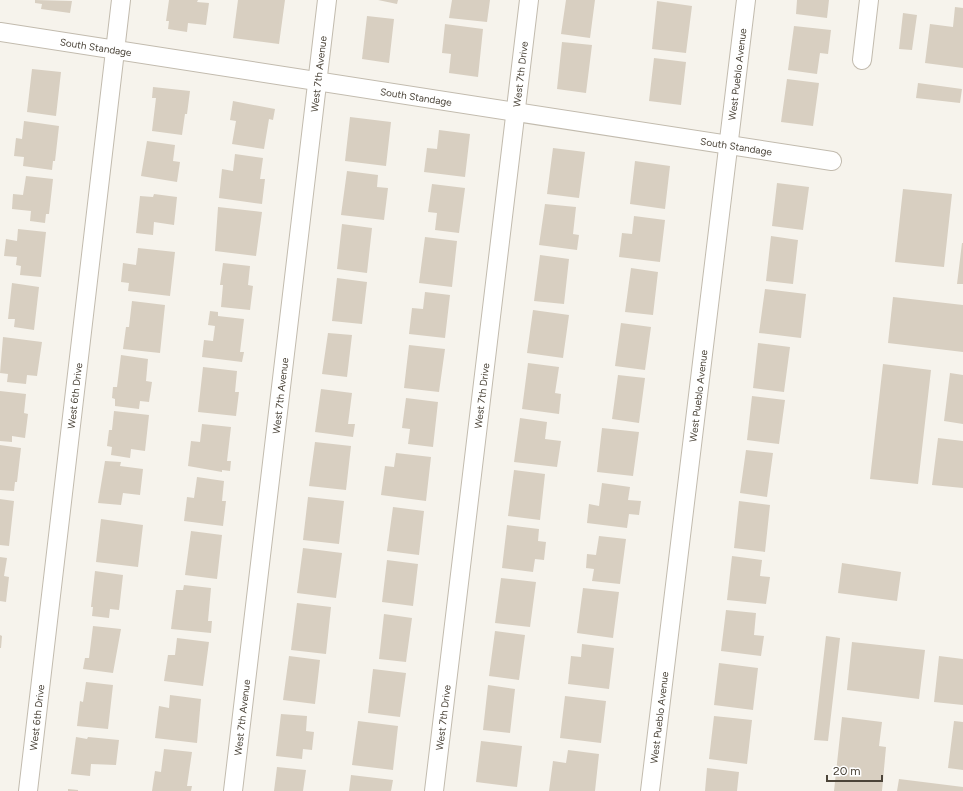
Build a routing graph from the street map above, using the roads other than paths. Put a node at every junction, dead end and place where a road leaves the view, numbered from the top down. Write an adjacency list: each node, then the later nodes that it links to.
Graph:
1 (121, 0): 7 (street, West 6th Drive)
2 (327, 0): 9 (street, West 7th Avenue)
3 (529, 0): 10 (street, West 7th Drive)
4 (746, 0): 11 (street, West Pueblo Avenue)
5 (869, 0): 8 (street)
6 (0, 32): 7 (street, South Standage)
7 (115, 50): 9 (street, South Standage); 13 (street, West 6th Drive)
8 (862, 60)
9 (317, 81): 10 (street, South Standage); 14 (street, West 7th Avenue)
10 (516, 111): 11 (street, South Standage); 15 (street, West 7th Drive)
11 (728, 146): 12 (street, South Standage); 16 (street, West Pueblo Avenue)
12 (832, 161)
13 (28, 791)
14 (233, 791)
15 (434, 791)
16 (650, 791)

